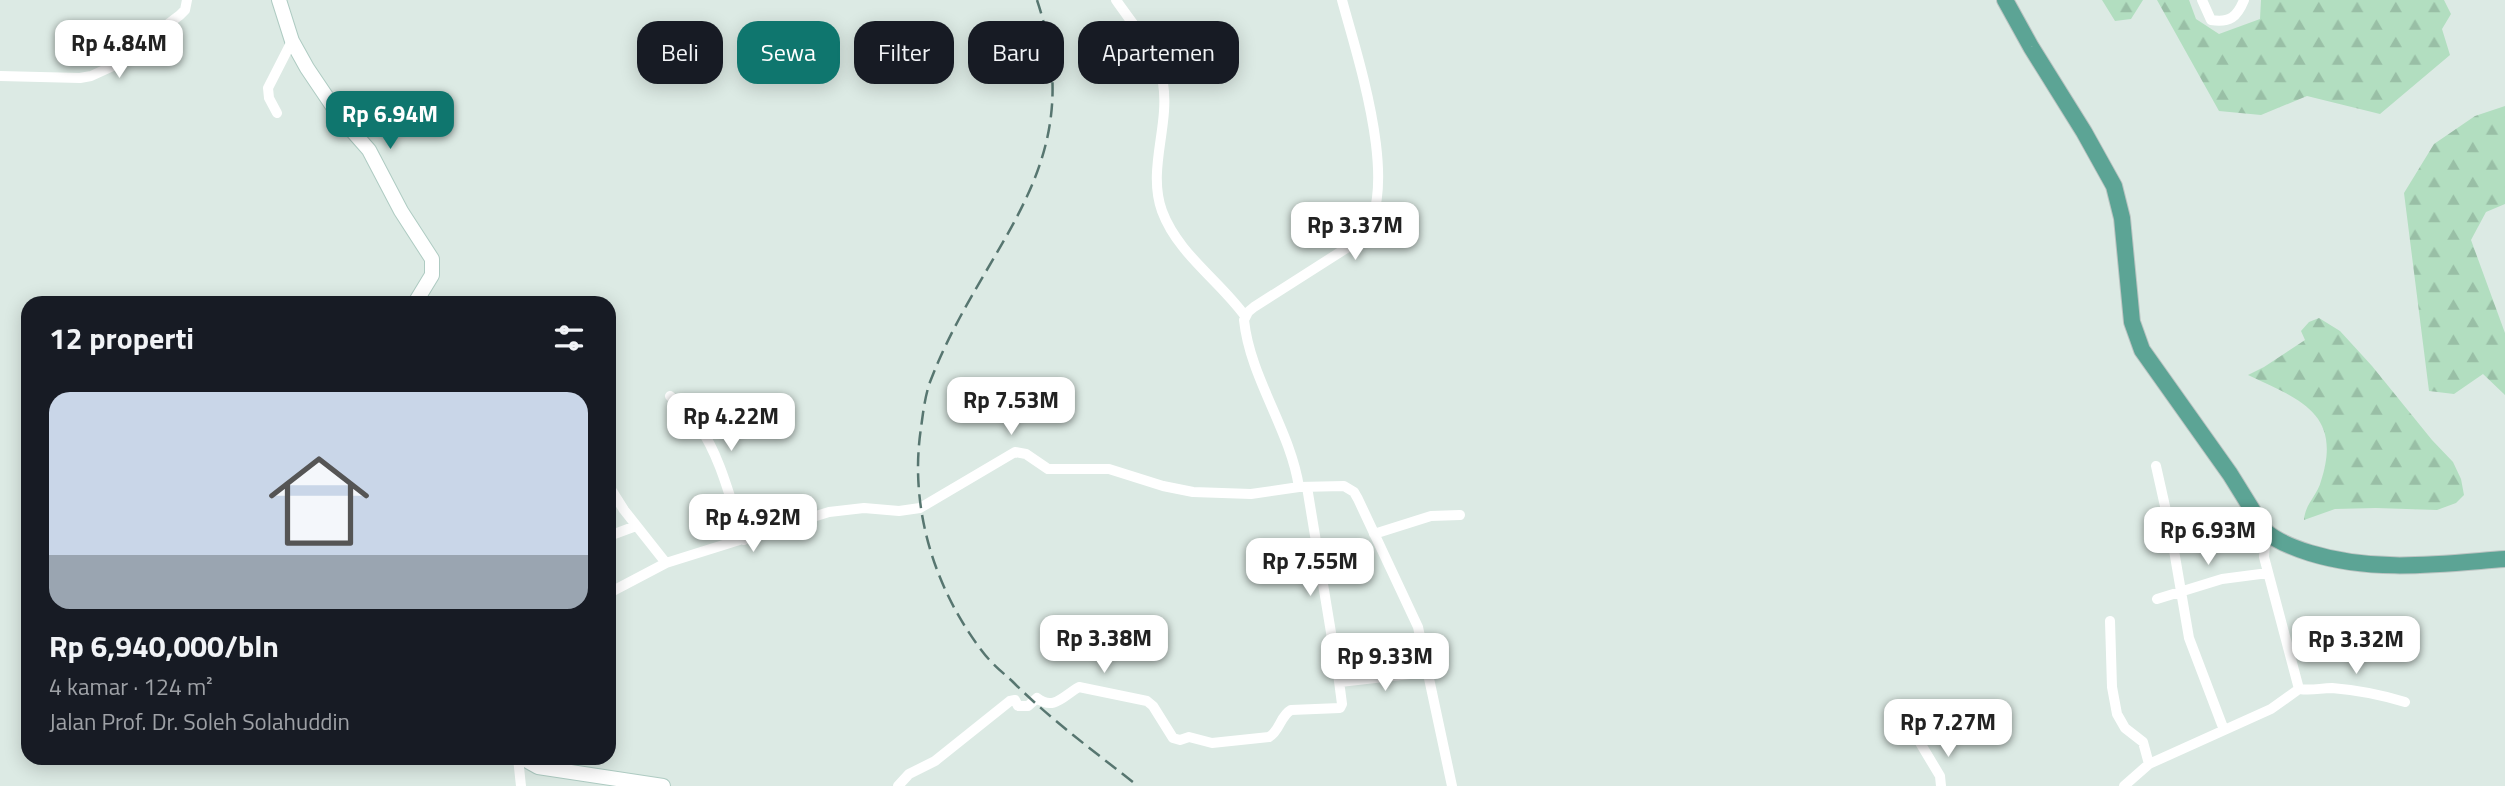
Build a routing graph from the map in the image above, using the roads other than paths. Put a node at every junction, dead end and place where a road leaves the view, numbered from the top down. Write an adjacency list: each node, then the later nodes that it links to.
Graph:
1 (187, 0): 9 (street)
2 (279, 0): 8 (street)
3 (1116, 0): 12 (street)
4 (1342, 0): 12 (street)
5 (2005, 0): 19 (main road)
6 (2203, 0): 7 (street)
7 (2244, 0)
8 (292, 41): 10 (street); 11 (street)
9 (0, 76)
10 (278, 113)
11 (419, 296)
12 (1245, 316): 15 (street)
13 (670, 396): 22 (street)
14 (2156, 466): 27 (street)
15 (1303, 487): 21 (street); 22 (street); 31 (street)
16 (616, 497): 18 (street)
17 (1460, 515): 21 (street)
18 (636, 526): 20 (street); 24 (street)
19 (2266, 532): 23 (main road); 25 (street)
20 (616, 533)
21 (1374, 534): 30 (street)
22 (744, 540): 24 (street)
23 (2505, 559)
24 (666, 563): 26 (street)
25 (2268, 573): 27 (street); 32 (street)
26 (616, 589)
27 (2181, 591): 28 (street); 34 (street)
28 (2157, 599)
29 (2110, 621): 36 (street)
30 (1428, 673): 31 (street); 42 (street)
31 (1340, 682): 41 (street)
32 (2299, 689): 33 (street); 34 (street)
33 (2405, 702)
34 (2224, 730): 36 (street)
35 (1919, 741): 43 (street)
36 (2148, 764): 44 (street)
37 (520, 765): 39 (street)
38 (534, 765): 40 (street)
39 (521, 786)
40 (663, 786)
41 (898, 786)
42 (1452, 786)
43 (1941, 786)
44 (2124, 786)

